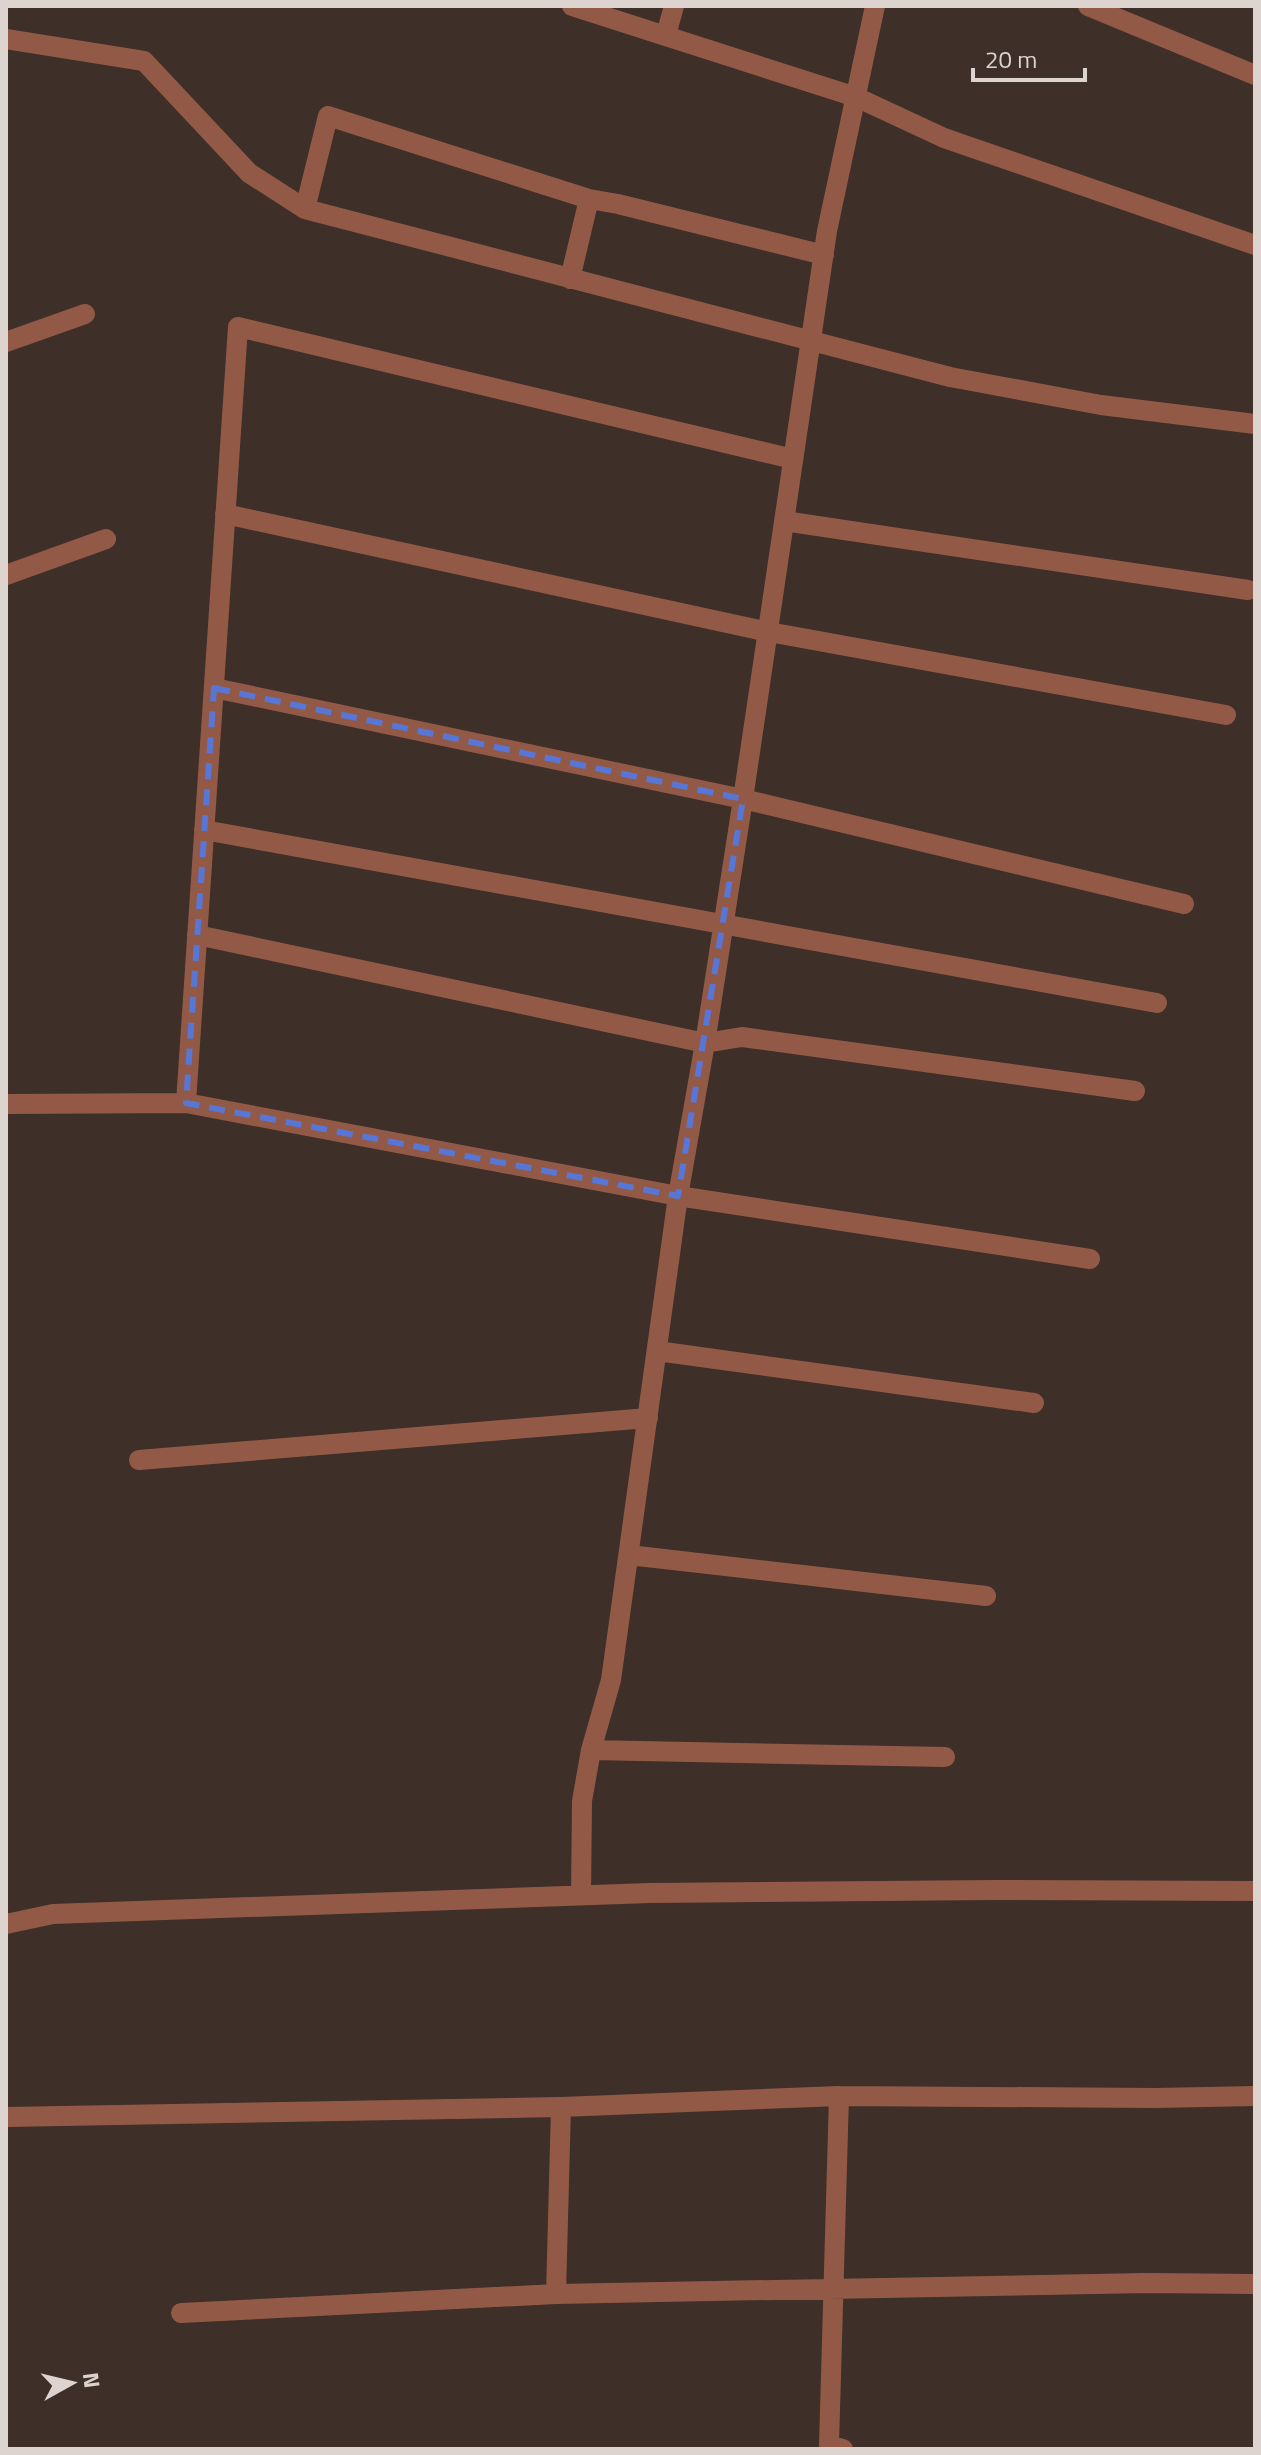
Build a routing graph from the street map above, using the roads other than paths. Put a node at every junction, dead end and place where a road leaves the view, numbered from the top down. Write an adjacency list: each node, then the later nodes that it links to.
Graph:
1 (572, 6): 5 (street)
2 (674, 6): 5 (street)
3 (875, 6): 8 (street)
4 (1088, 6): 7 (street)
5 (666, 35): 8 (street)
6 (6, 39): 10 (street)
7 (1255, 75)
8 (856, 97): 11 (street); 12 (street)
9 (589, 199): 10 (street); 12 (street); 13 (street)
10 (305, 209): 13 (street)
11 (1255, 245)
12 (824, 255): 15 (street)
13 (570, 279): 15 (street)
14 (85, 314): 16 (street)
15 (811, 340): 17 (street); 18 (street)
16 (6, 342)
17 (1255, 424)
18 (793, 459): 19 (street); 20 (street)
19 (225, 514): 24 (street); 25 (street)
20 (784, 521): 23 (street); 24 (street)
21 (106, 539): 22 (street)
22 (6, 575)
23 (1248, 590)
24 (769, 632): 26 (street); 27 (street)
25 (214, 688): 27 (street); 28 (street)
26 (1226, 715)
27 (743, 799): 29 (street); 30 (street)
28 (204, 830): 30 (street); 31 (street)
29 (1184, 904)
30 (724, 924): 32 (street); 33 (street)
31 (197, 935): 33 (street); 35 (street)
32 (1157, 1003)
33 (705, 1043): 34 (street); 37 (street)
34 (1135, 1091)
35 (186, 1103): 36 (street); 37 (street)
36 (6, 1104)
37 (678, 1196): 38 (street); 39 (street)
38 (1090, 1259)
39 (657, 1351): 40 (street); 41 (street)
40 (1034, 1403)
41 (648, 1418): 42 (street); 43 (street)
42 (139, 1460)
43 (629, 1555): 44 (street); 45 (street)
44 (986, 1596)
45 (591, 1750): 46 (street); 48 (street)
46 (945, 1757)
47 (1255, 1891): 48 (street)
48 (581, 1895): 49 (street)
49 (6, 1924)
50 (839, 2096): 51 (street); 52 (street); 55 (street)
51 (1255, 2096)
52 (561, 2107): 53 (street); 56 (street)
53 (6, 2117)
54 (1255, 2284): 55 (street)
55 (833, 2289): 56 (street); 58 (street)
56 (556, 2294): 57 (street)
57 (181, 2313)
58 (843, 2449)

